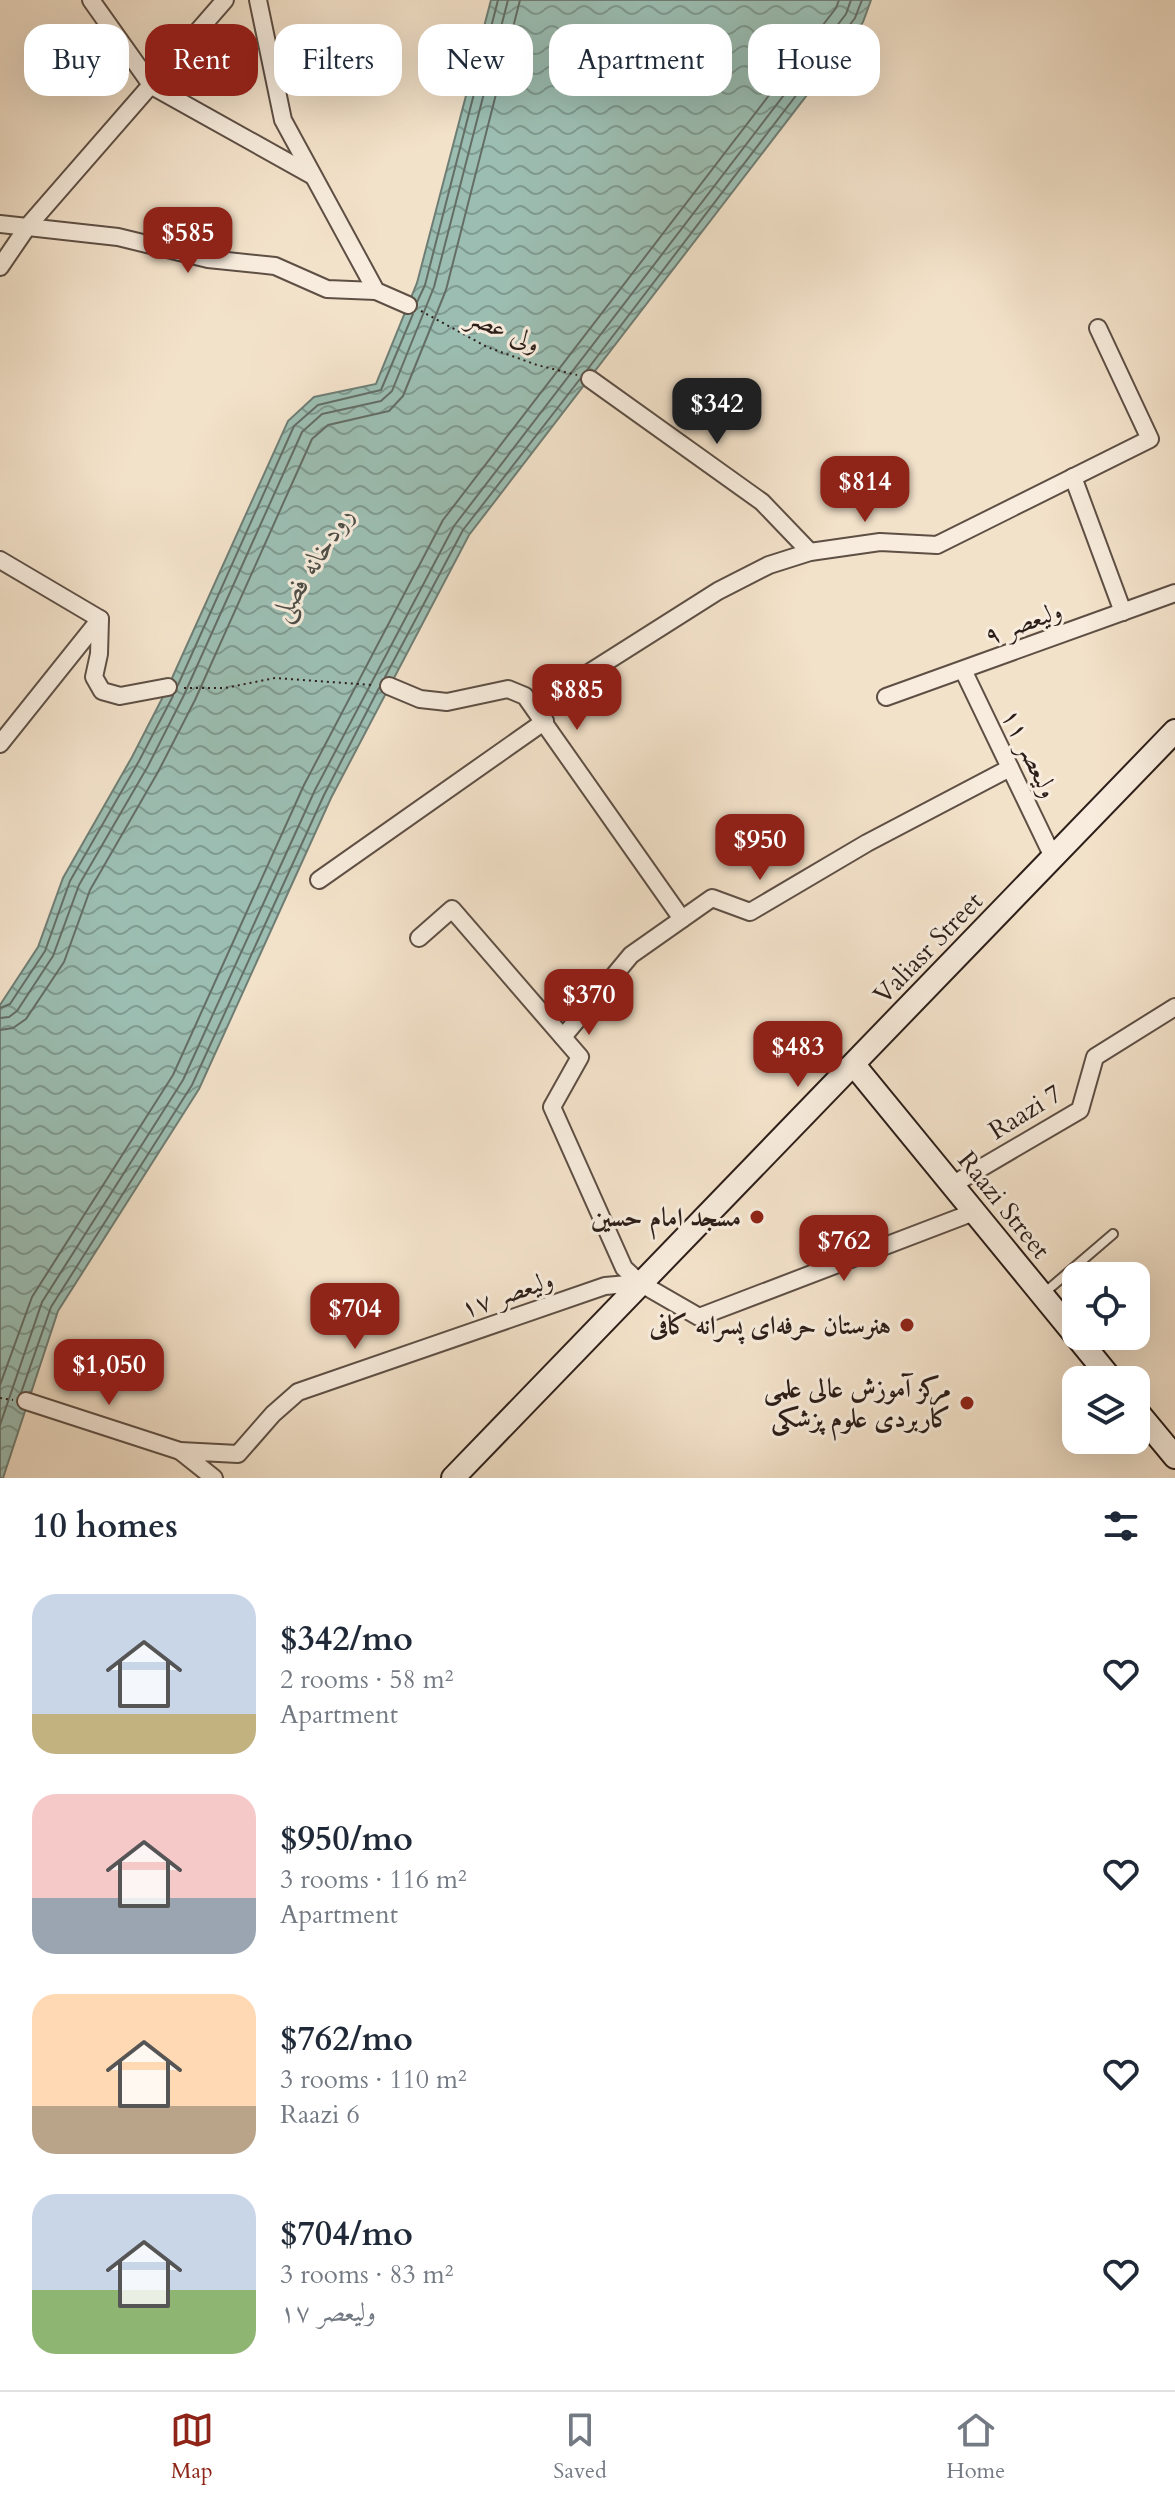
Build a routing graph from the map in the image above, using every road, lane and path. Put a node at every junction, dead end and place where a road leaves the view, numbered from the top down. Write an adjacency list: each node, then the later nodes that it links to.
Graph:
1 (91, 0): 5 (street)
2 (225, 0): 4 (street)
3 (258, 0): 8 (street)
4 (205, 24)
5 (145, 76)
6 (145, 94): 10 (street)
7 (170, 96): 8 (street)
8 (313, 176): 12 (street)
9 (0, 224): 10 (street)
10 (28, 226): 11 (street); 12 (street)
11 (0, 267)
12 (376, 291): 13 (street)
13 (408, 305): 15 (path, ولی عصر)
14 (1098, 328): 16 (street)
15 (590, 379): 17 (street)
16 (1073, 477): 17 (street); 20 (street)
17 (810, 552): 26 (street)
18 (1, 563): 21 (street)
19 (1175, 593): 20 (street, ولیعصر ۹)
20 (1123, 612): 22 (street, ولیعصر ۹)
21 (100, 619): 24 (street); 28 (street)
22 (963, 670): 25 (street, ولیعصر ۹); 29 (street, ولیعصر ۱۱)
23 (389, 686): 24 (path); 26 (street)
24 (168, 687)
25 (886, 697)
26 (540, 714): 31 (street); 32 (street)
27 (1175, 731): 30 (main road, Valiasr Street)
28 (0, 744)
29 (1010, 768): 30 (street, ولیعصر ۱۱); 32 (street)
30 (1053, 857): 36 (main road, Valiasr Street)
31 (319, 880)
32 (682, 919): 35 (street)
33 (419, 938): 35 (street)
34 (1175, 1007): 37 (street, Raazi 7)
35 (563, 1037): 40 (street)
36 (854, 1065): 37 (main road, Raazi Street); 40 (main road, Valiasr Street)
37 (952, 1185): 38 (main road, Raazi Street)
38 (974, 1212): 40 (street); 41 (main road, Raazi Street)
39 (1113, 1234): 41 (lane)
40 (640, 1283): 45 (street, ولیعصر ۱۷); 48 (main road, Valiasr Street)
41 (1042, 1295): 42 (main road, Raazi Street)
42 (1100, 1366)
43 (26, 1401): 45 (street)
44 (1150, 1427): 46 (main road)
45 (180, 1451): 47 (street)
46 (1175, 1457)
47 (214, 1478)
48 (453, 1478)

